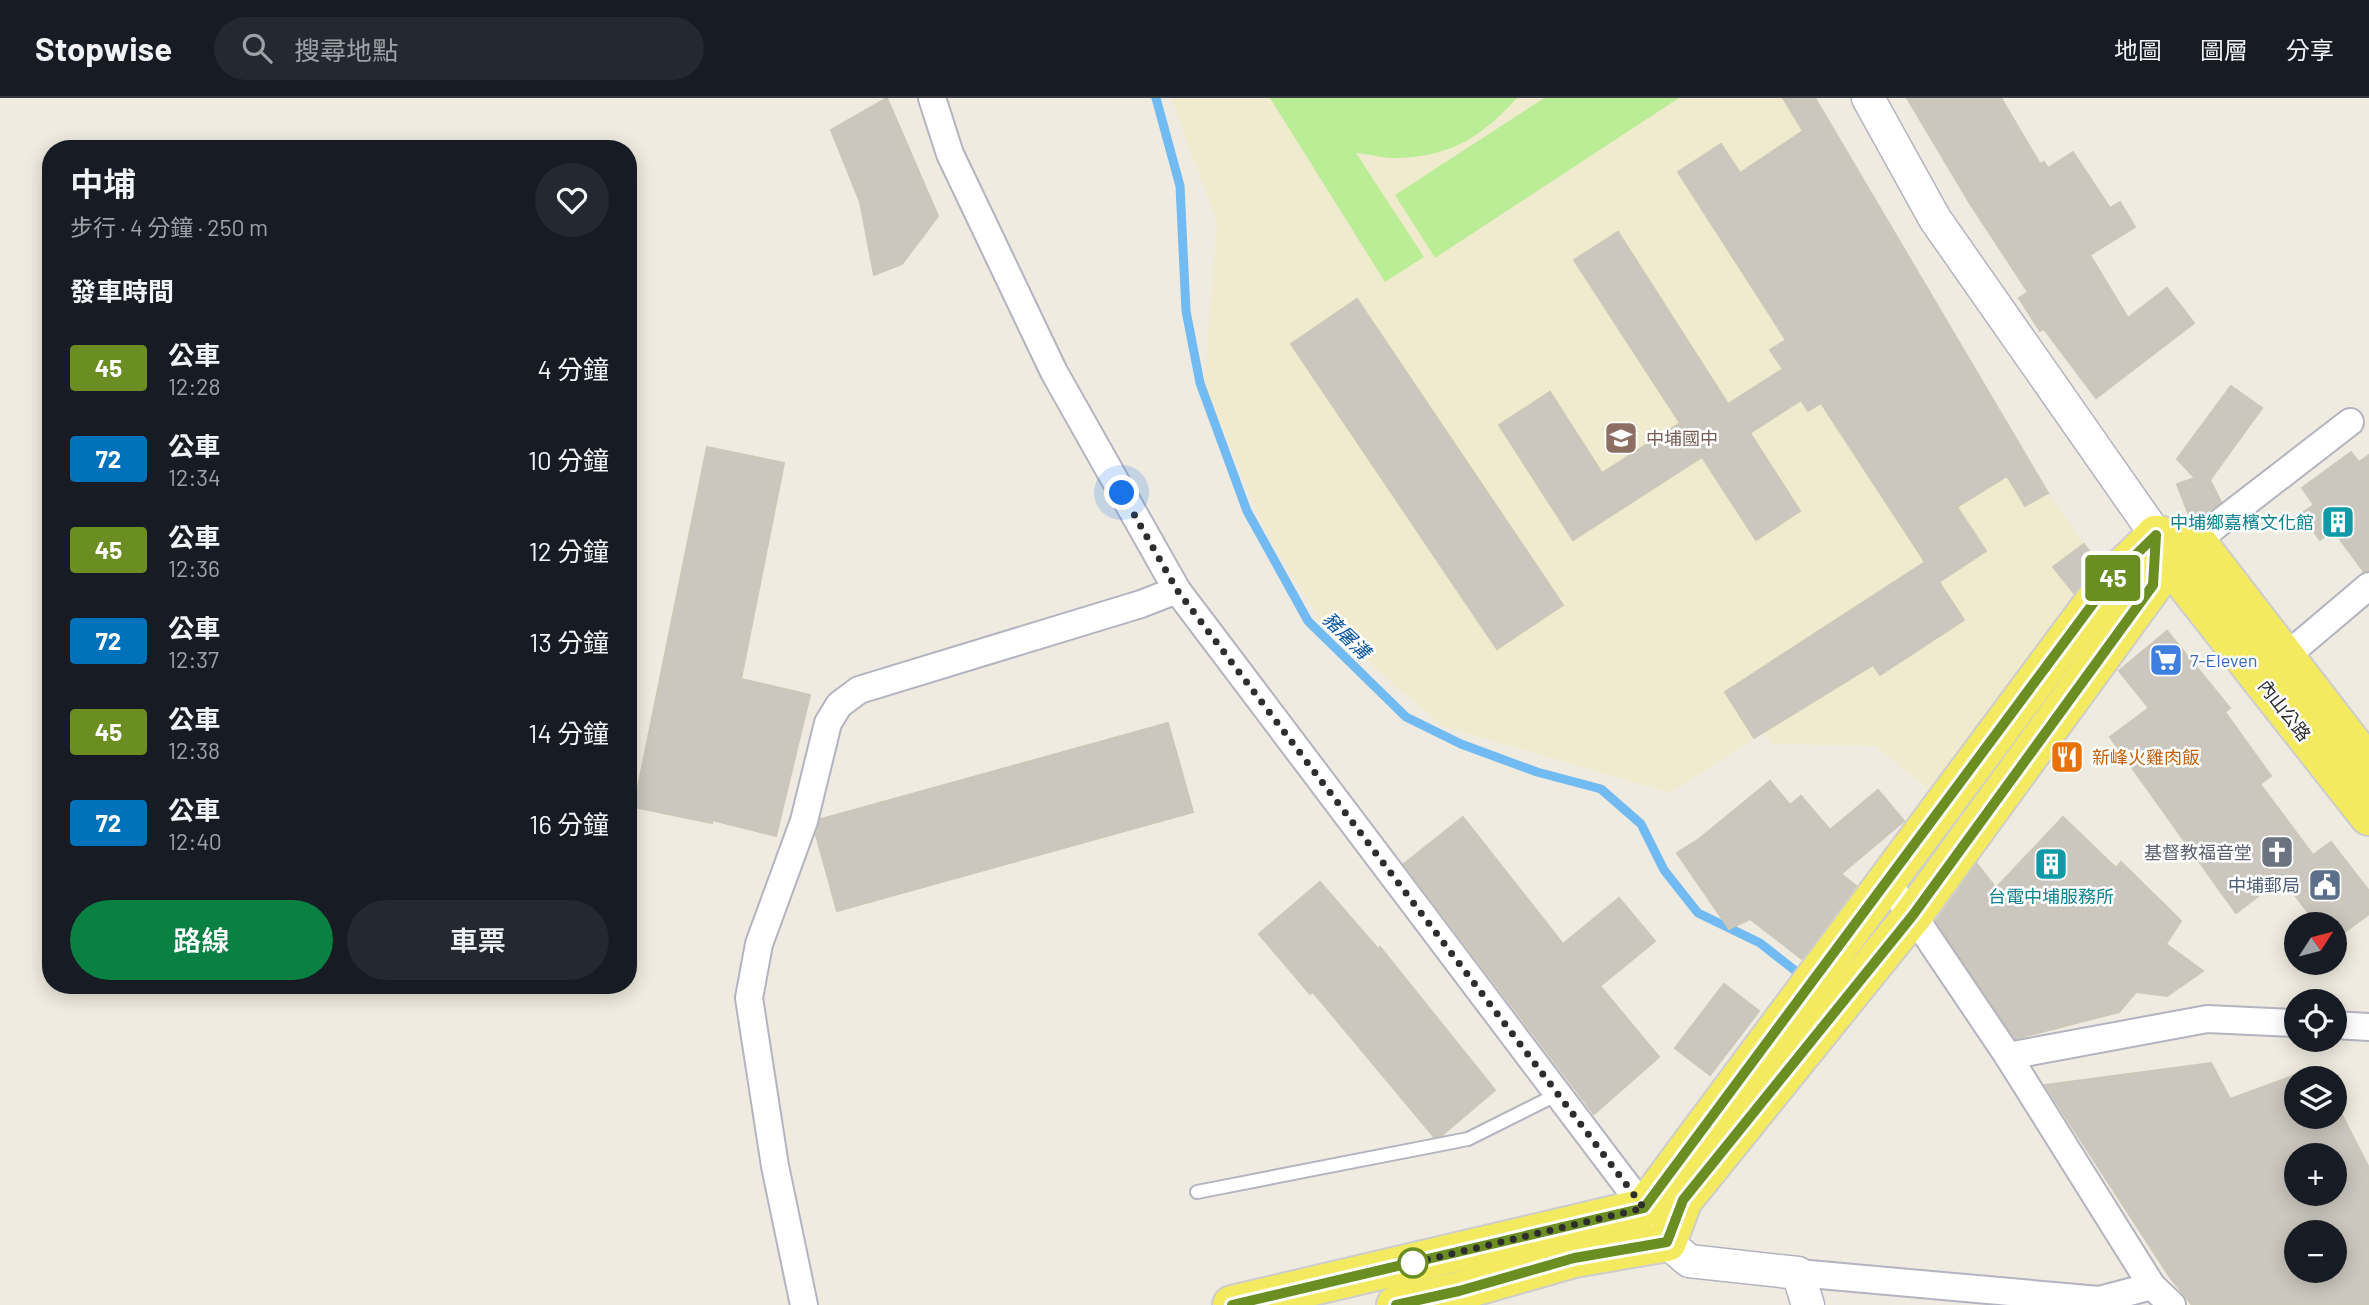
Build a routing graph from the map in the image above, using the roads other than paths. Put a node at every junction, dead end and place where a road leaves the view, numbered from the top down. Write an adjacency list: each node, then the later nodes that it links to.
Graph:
1 (932, 98): 7 (street)
2 (1868, 98): 4 (street)
3 (2350, 422): 5 (street)
4 (2156, 535): 5 (main road); 10 (main road); 11 (main road); 12 (main road, 內山公路)
5 (2196, 541): 8 (main road, 內山公路)
6 (2369, 586): 8 (street)
7 (1177, 590): 19 (street); 25 (street)
8 (2285, 657): 9 (main road, 內山公路)
9 (2369, 766)
10 (1963, 780): 11 (main road); 13 (main road)
11 (1991, 808): 14 (main road)
12 (2369, 816)
13 (1886, 883): 14 (street); 21 (main road)
14 (1913, 915): 18 (street); 22 (main road)
15 (2284, 1022): 18 (street)
16 (2347, 1026): 17 (street)
17 (2369, 1027)
18 (2008, 1056): 24 (street)
19 (1558, 1094): 20 (lane); 21 (street)
20 (1197, 1192)
21 (1644, 1208): 22 (street); 26 (main road)
22 (1667, 1242): 23 (street); 27 (main road)
23 (1798, 1273): 24 (street); 28 (street)
24 (2152, 1286): 29 (street)
25 (804, 1305)
26 (1232, 1305)
27 (1396, 1305)
28 (1808, 1305)
29 (2172, 1305)

